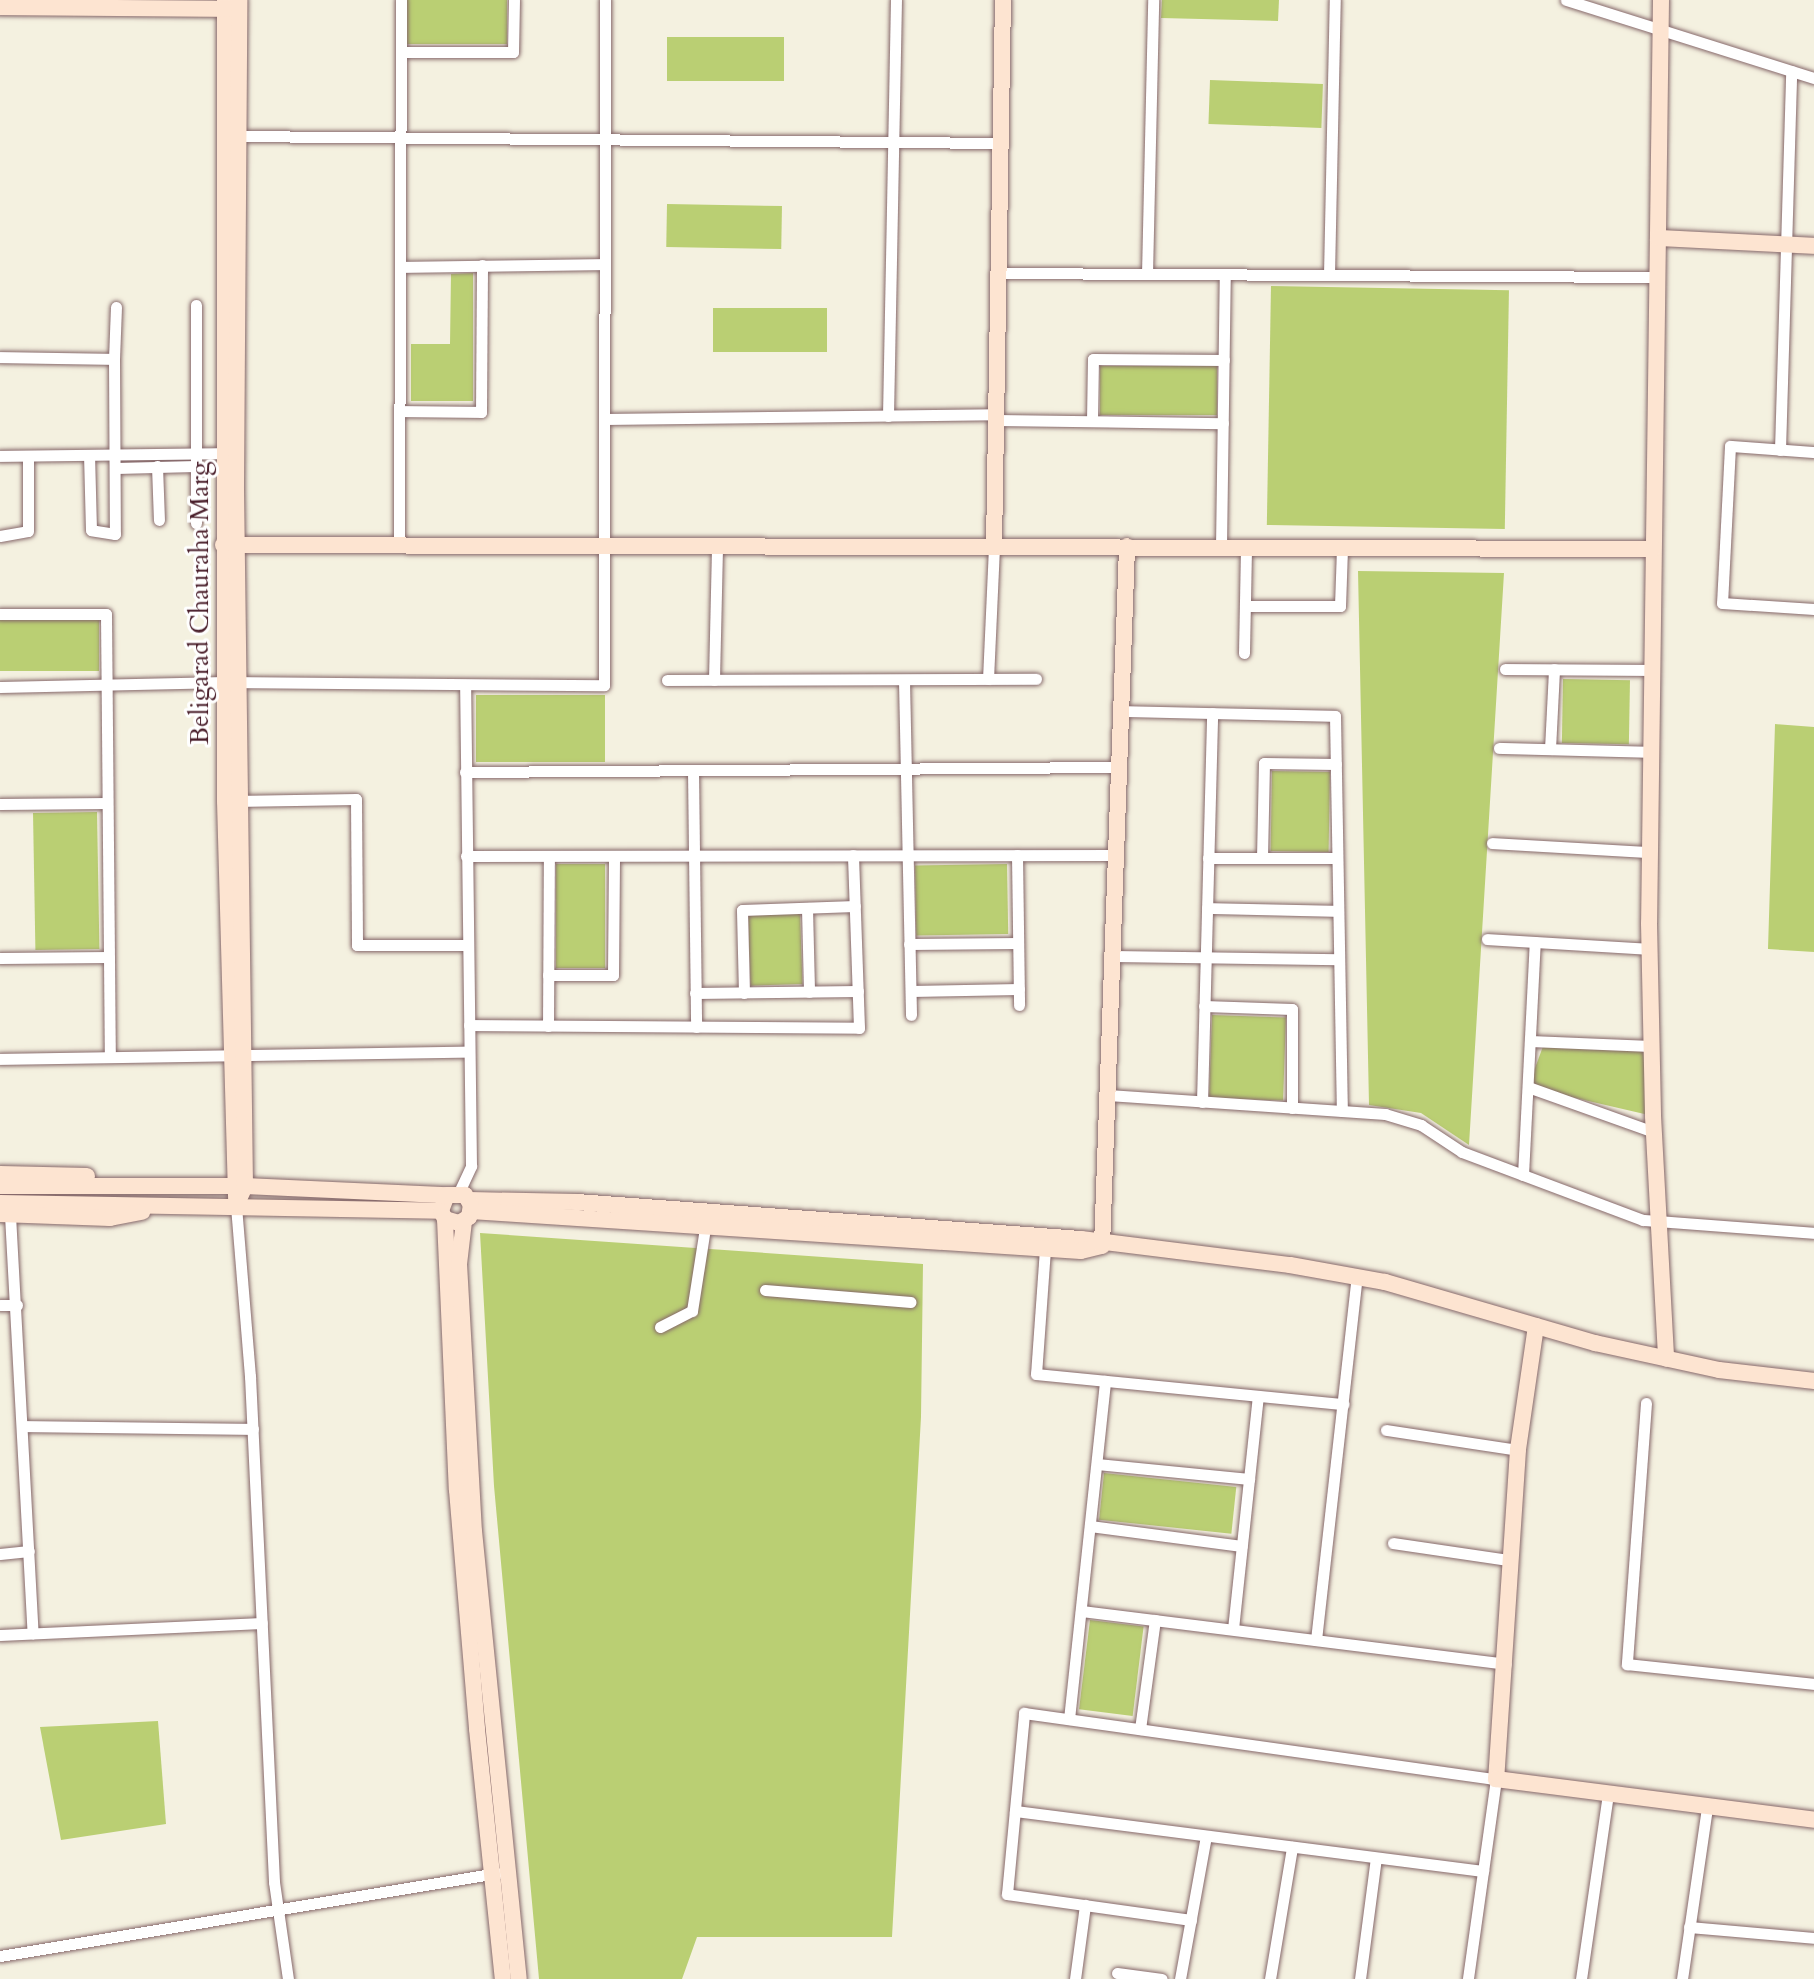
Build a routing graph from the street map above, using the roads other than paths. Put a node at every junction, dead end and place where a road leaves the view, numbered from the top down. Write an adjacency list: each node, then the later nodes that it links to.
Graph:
1 (401, 0): 14 (street)
2 (514, 0): 14 (street)
3 (605, 0): 19 (street)
4 (896, 0): 20 (street)
5 (1003, 0): 21 (street)
6 (1153, 0): 29 (street)
7 (1335, 0): 31 (street)
8 (1566, 0): 13 (street)
9 (1661, 0): 13 (street)
10 (121, 4): 11 (street); 12 (street)
11 (232, 4): 17 (street, Beligarad Chauraha Marg)
12 (0, 7)
13 (1661, 27): 15 (street); 22 (street)
14 (401, 52): 18 (street)
15 (1791, 71): 16 (street); 23 (street)
16 (1814, 78)
17 (232, 136): 18 (street); 47 (street, Beligarad Chauraha Marg)
18 (402, 138): 19 (street); 27 (street)
19 (604, 141): 20 (street); 25 (street)
20 (896, 143): 21 (street); 39 (street)
21 (1001, 143): 28 (street)
22 (1658, 238): 23 (street); 32 (street)
23 (1787, 244): 24 (street); 44 (street)
24 (1814, 246)
25 (604, 264): 26 (street); 41 (street)
26 (482, 265): 27 (street); 38 (street)
27 (401, 267): 38 (street)
28 (999, 273): 29 (street); 40 (street)
29 (1147, 274): 30 (street)
30 (1225, 274): 31 (street); 37 (street)
31 (1329, 275): 32 (street)
32 (1657, 277): 66 (street)
33 (196, 305): 46 (street)
34 (116, 307): 36 (street)
35 (0, 357): 36 (street)
36 (114, 359): 51 (street)
37 (1224, 360): 42 (street); 43 (street)
38 (400, 411): 58 (street)
39 (888, 416): 40 (street); 41 (street)
40 (996, 417): 42 (street); 61 (street)
41 (604, 419): 59 (street)
42 (1092, 421): 43 (street)
43 (1223, 423): 63 (street)
44 (1780, 450): 45 (street); 68 (street)
45 (1814, 452)
46 (196, 453): 47 (street); 51 (street); 53 (street)
47 (230, 453): 57 (street, Beligarad Chauraha Marg)
48 (89, 455): 50 (street); 51 (street); 51 (street)
49 (0, 456): 50 (street)
50 (28, 456): 56 (street)
51 (116, 461): 52 (street)
52 (157, 466): 53 (street); 54 (street)
53 (196, 466): 55 (street)
54 (159, 520)
55 (196, 523)
56 (0, 536)
57 (230, 545): 58 (street); 79 (street, Beligarad Chauraha Marg)
58 (399, 546): 59 (street)
59 (604, 546): 60 (street); 80 (street)
60 (717, 546): 61 (street); 77 (street)
61 (994, 546): 62 (street); 74 (street)
62 (1127, 546): 63 (street); 83 (street)
63 (1221, 547): 64 (street)
64 (1246, 547): 65 (street); 67 (street)
65 (1342, 548): 66 (street); 67 (street)
66 (1653, 549): 73 (street)
67 (1245, 606): 70 (street)
68 (1814, 609)
69 (0, 614): 82 (street)
70 (1244, 653)
71 (1505, 669): 72 (street)
72 (1554, 669): 73 (street); 86 (street)
73 (1652, 670): 87 (street)
74 (988, 679): 75 (street); 78 (street)
75 (1036, 679)
76 (667, 680): 77 (street)
77 (714, 680): 78 (street)
78 (904, 680): 90 (street)
79 (232, 682): 80 (street); 82 (street); 93 (street, Beligarad Chauraha Marg)
80 (465, 686): 92 (street)
81 (0, 687): 82 (street)
82 (106, 687): 94 (street)
83 (1121, 711): 84 (street); 89 (street)
84 (1212, 713): 88 (street); 106 (street)
85 (1499, 748): 86 (street)
86 (1550, 749): 87 (street)
87 (1651, 752): 97 (street)
88 (1336, 764): 107 (street); 108 (street)
89 (1119, 767): 90 (street); 101 (street)
90 (906, 769): 91 (street); 99 (street)
91 (693, 770): 92 (street); 105 (street)
92 (465, 772): 102 (street)
93 (232, 801): 117 (street); 140 (street, Beligarad Chauraha Marg)
94 (107, 803): 95 (street); 120 (street)
95 (0, 804)
96 (1492, 843): 97 (street)
97 (1650, 852): 118 (street)
98 (853, 855): 99 (street); 105 (street); 109 (street)
99 (908, 855): 100 (street); 116 (street)
100 (1017, 855): 101 (street); 115 (street)
101 (1116, 855): 119 (street)
102 (466, 856): 103 (street); 117 (street)
103 (549, 856): 104 (street); 124 (street)
104 (614, 856): 105 (street); 124 (street)
105 (694, 856): 129 (street)
106 (1208, 858): 107 (street); 111 (street)
107 (1262, 858): 108 (street)
108 (1337, 858): 112 (street)
109 (855, 906): 110 (street); 126 (street)
110 (807, 908): 128 (street); 130 (street)
111 (1207, 908): 112 (street); 121 (street)
112 (1338, 911): 123 (street)
113 (1487, 939): 114 (street)
114 (1535, 942): 118 (street); 137 (street)
115 (1018, 943): 116 (street); 125 (street)
116 (909, 944): 127 (street)
117 (468, 945): 134 (street)
118 (1650, 949): 138 (street)
119 (1113, 956): 121 (street); 144 (street)
120 (109, 957): 122 (street); 141 (street)
121 (1206, 957): 123 (street); 132 (street)
122 (0, 958)
123 (1339, 959): 147 (street)
124 (548, 975): 135 (street)
125 (1019, 989): 127 (street); 131 (street)
126 (858, 991): 128 (street); 136 (street)
127 (911, 991): 133 (street)
128 (809, 992): 130 (street)
129 (695, 993): 130 (street); 136 (street)
130 (744, 993)
131 (1019, 1005)
132 (1204, 1006): 145 (street); 146 (street)
133 (911, 1015)
134 (469, 1025): 135 (street); 139 (street)
135 (548, 1026): 136 (street)
136 (696, 1027)
137 (1530, 1041): 138 (street); 143 (street)
138 (1651, 1046): 148 (street)
139 (469, 1052): 140 (street); 155 (street)
140 (234, 1056): 141 (street); 152 (street, Beligarad Chauraha Marg)
141 (110, 1057): 142 (street)
142 (0, 1059)
143 (1528, 1087): 148 (street); 150 (street)
144 (1108, 1095): 145 (street); 161 (street)
145 (1202, 1102): 146 (street)
146 (1292, 1108): 147 (street)
147 (1342, 1111): 150 (street)
148 (1654, 1132): 158 (street)
149 (0, 1174): 153 (street)
150 (1523, 1175): 158 (street)
151 (0, 1186): 153 (street)
152 (239, 1186): 153 (street); 154 (street, Beligarad Chauraha Marg); 155 (street)
153 (154, 1187)
154 (236, 1206): 155 (street); 156 (street); 177 (street)
155 (457, 1207): 157 (street); 208 (street)
156 (3, 1211): 167 (street)
157 (609, 1212): 159 (street); 161 (street)
158 (1658, 1221): 160 (street); 170 (street)
159 (705, 1228): 162 (street); 169 (street)
160 (1814, 1233)
161 (1102, 1246): 162 (street); 163 (street)
162 (1045, 1249): 171 (street)
163 (1357, 1277): 168 (street); 175 (street)
164 (765, 1290): 165 (street)
165 (911, 1302)
166 (0, 1305): 167 (street)
167 (17, 1305): 176 (street)
168 (1536, 1326): 170 (street); 179 (street)
169 (660, 1327)
170 (1666, 1359): 172 (street)
171 (1105, 1381): 173 (street); 180 (street)
172 (1814, 1381)
173 (1258, 1396): 175 (street); 181 (street)
174 (1646, 1403): 196 (street)
175 (1344, 1404): 194 (street)
176 (23, 1426): 177 (street); 185 (street)
177 (253, 1429): 190 (street)
178 (1386, 1430): 179 (street)
179 (1518, 1450): 187 (street)
180 (1097, 1464): 181 (street); 182 (street)
181 (1249, 1479): 184 (street)
182 (1090, 1526): 184 (street); 188 (street)
183 (1393, 1543): 187 (street)
184 (1242, 1546): 191 (street)
185 (29, 1551): 186 (street); 192 (street)
186 (0, 1554)
187 (1508, 1560): 195 (street)
188 (1081, 1611): 189 (street); 197 (street)
189 (1155, 1620): 191 (street); 198 (street)
190 (262, 1623): 192 (street); 210 (street)
191 (1233, 1629): 194 (street)
192 (33, 1633): 193 (street)
193 (0, 1635)
194 (1316, 1640): 195 (street)
195 (1506, 1664): 199 (street)
196 (1814, 1684)
197 (1069, 1719): 198 (street); 202 (street)
198 (1140, 1729): 199 (street)
199 (1496, 1779): 200 (street); 207 (street)
200 (1608, 1794): 201 (street); 225 (street)
201 (1707, 1807): 203 (street); 212 (street)
202 (1015, 1811): 204 (street); 209 (street)
203 (1814, 1820)
204 (1206, 1836): 205 (street); 211 (street)
205 (1292, 1847): 206 (street); 222 (street)
206 (1376, 1858): 207 (street); 223 (street)
207 (1483, 1871): 224 (street)
208 (499, 1873): 210 (street); 217 (street); 218 (street)
209 (1085, 1905): 211 (street); 219 (street)
210 (278, 1910): 214 (street); 216 (street)
211 (1191, 1920): 221 (street)
212 (1689, 1927): 213 (street); 226 (street)
213 (1814, 1938)
214 (0, 1956)
215 (1117, 1973): 220 (street)
216 (288, 1979)
217 (503, 1979)
218 (519, 1979)
219 (1075, 1979)
220 (1162, 1979)
221 (1180, 1979)
222 (1270, 1979)
223 (1360, 1979)
224 (1468, 1979)
225 (1581, 1979)
226 (1682, 1979)

